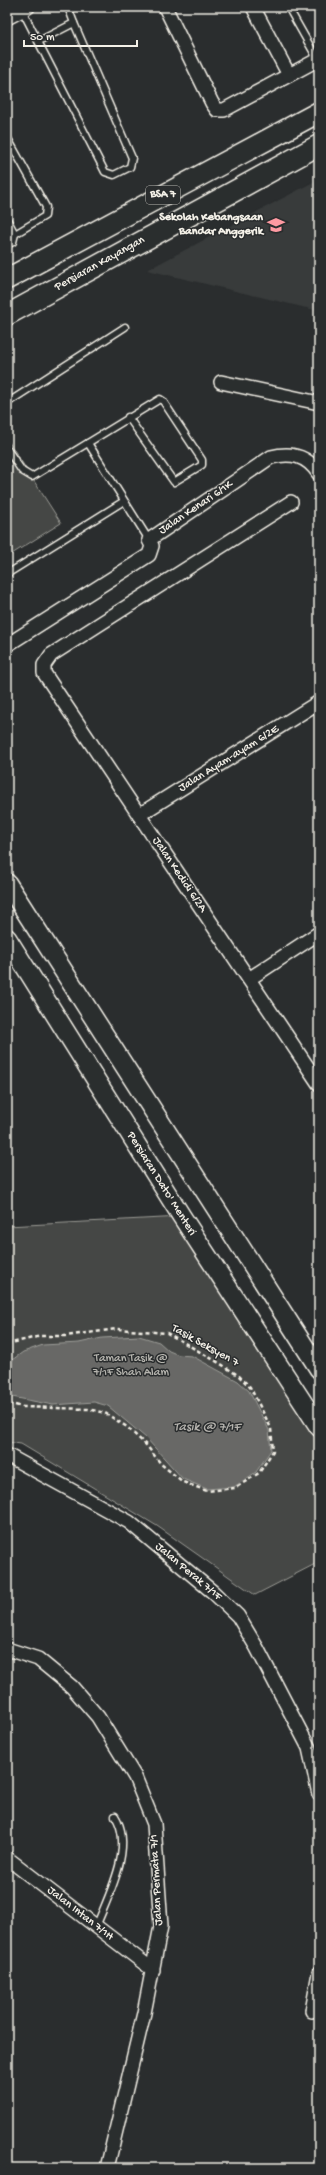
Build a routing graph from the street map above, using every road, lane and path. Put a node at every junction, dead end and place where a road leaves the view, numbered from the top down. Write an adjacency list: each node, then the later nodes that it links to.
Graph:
1 (68, 7): 7 (lane)
2 (165, 7): 10 (street)
3 (253, 7): 10 (street)
4 (288, 7): 9 (lane)
5 (25, 9): 6 (street); 8 (lane)
6 (7, 18)
7 (74, 23): 8 (lane); 8 (lane)
8 (39, 41)
9 (318, 59): 10 (street)
10 (289, 75)
11 (319, 112): 17 (main road, BSA 7)
12 (7, 137): 15 (lane)
13 (319, 145): 18 (main road, Persiaran Kayangan / BSA 7)
14 (7, 219): 15 (lane)
15 (15, 234): 16 (lane)
16 (7, 245)
17 (7, 279)
18 (7, 315)
19 (125, 327): 21 (lane)
20 (221, 382): 22 (street)
21 (7, 403)
22 (319, 403)
23 (128, 417): 23 (lane); 24 (lane)
24 (88, 443): 25 (lane); 27 (lane, Jalan Kenari 6/1K)
25 (7, 449)
26 (319, 474): 29 (street, Jalan Kenari 6/1K)
27 (124, 501): 29 (lane, Jalan Kenari 6/1K); 30 (lane)
28 (291, 502): 33 (street, Jalan Kedidi 6/2A)
29 (149, 540): 31 (street)
30 (7, 574)
31 (7, 644)
32 (319, 702): 33 (street, Jalan Ayam-ayam 6/2E)
33 (139, 815): 37 (street, Jalan Kedidi 6/2A)
34 (7, 883): 40 (main road)
35 (319, 933): 37 (street)
36 (7, 938): 42 (main road, Persiaran Dato' Menteri)
37 (249, 979): 38 (street, Jalan Kedidi 6/2A)
38 (319, 1084)
39 (7, 1344): 41 (path, Tasik Seksyen 7)
40 (319, 1369)
41 (7, 1403)
42 (319, 1427)
43 (7, 1455): 45 (street, Jalan Perak 7/1F)
44 (7, 1649): 50 (street, Jalan Permata 7/1)
45 (314, 1746): 46 (street, Jalan Perak 7/1F)
46 (319, 1794)
47 (115, 1816): 49 (lane)
48 (7, 1858): 49 (street, Jalan Intan 7/1H)
49 (96, 1927): 50 (street, Jalan Intan 7/1H)
50 (153, 1970): 53 (street, Jalan Permata 7/1)
51 (319, 1973): 52 (street)
52 (312, 2011)
53 (107, 2168)

